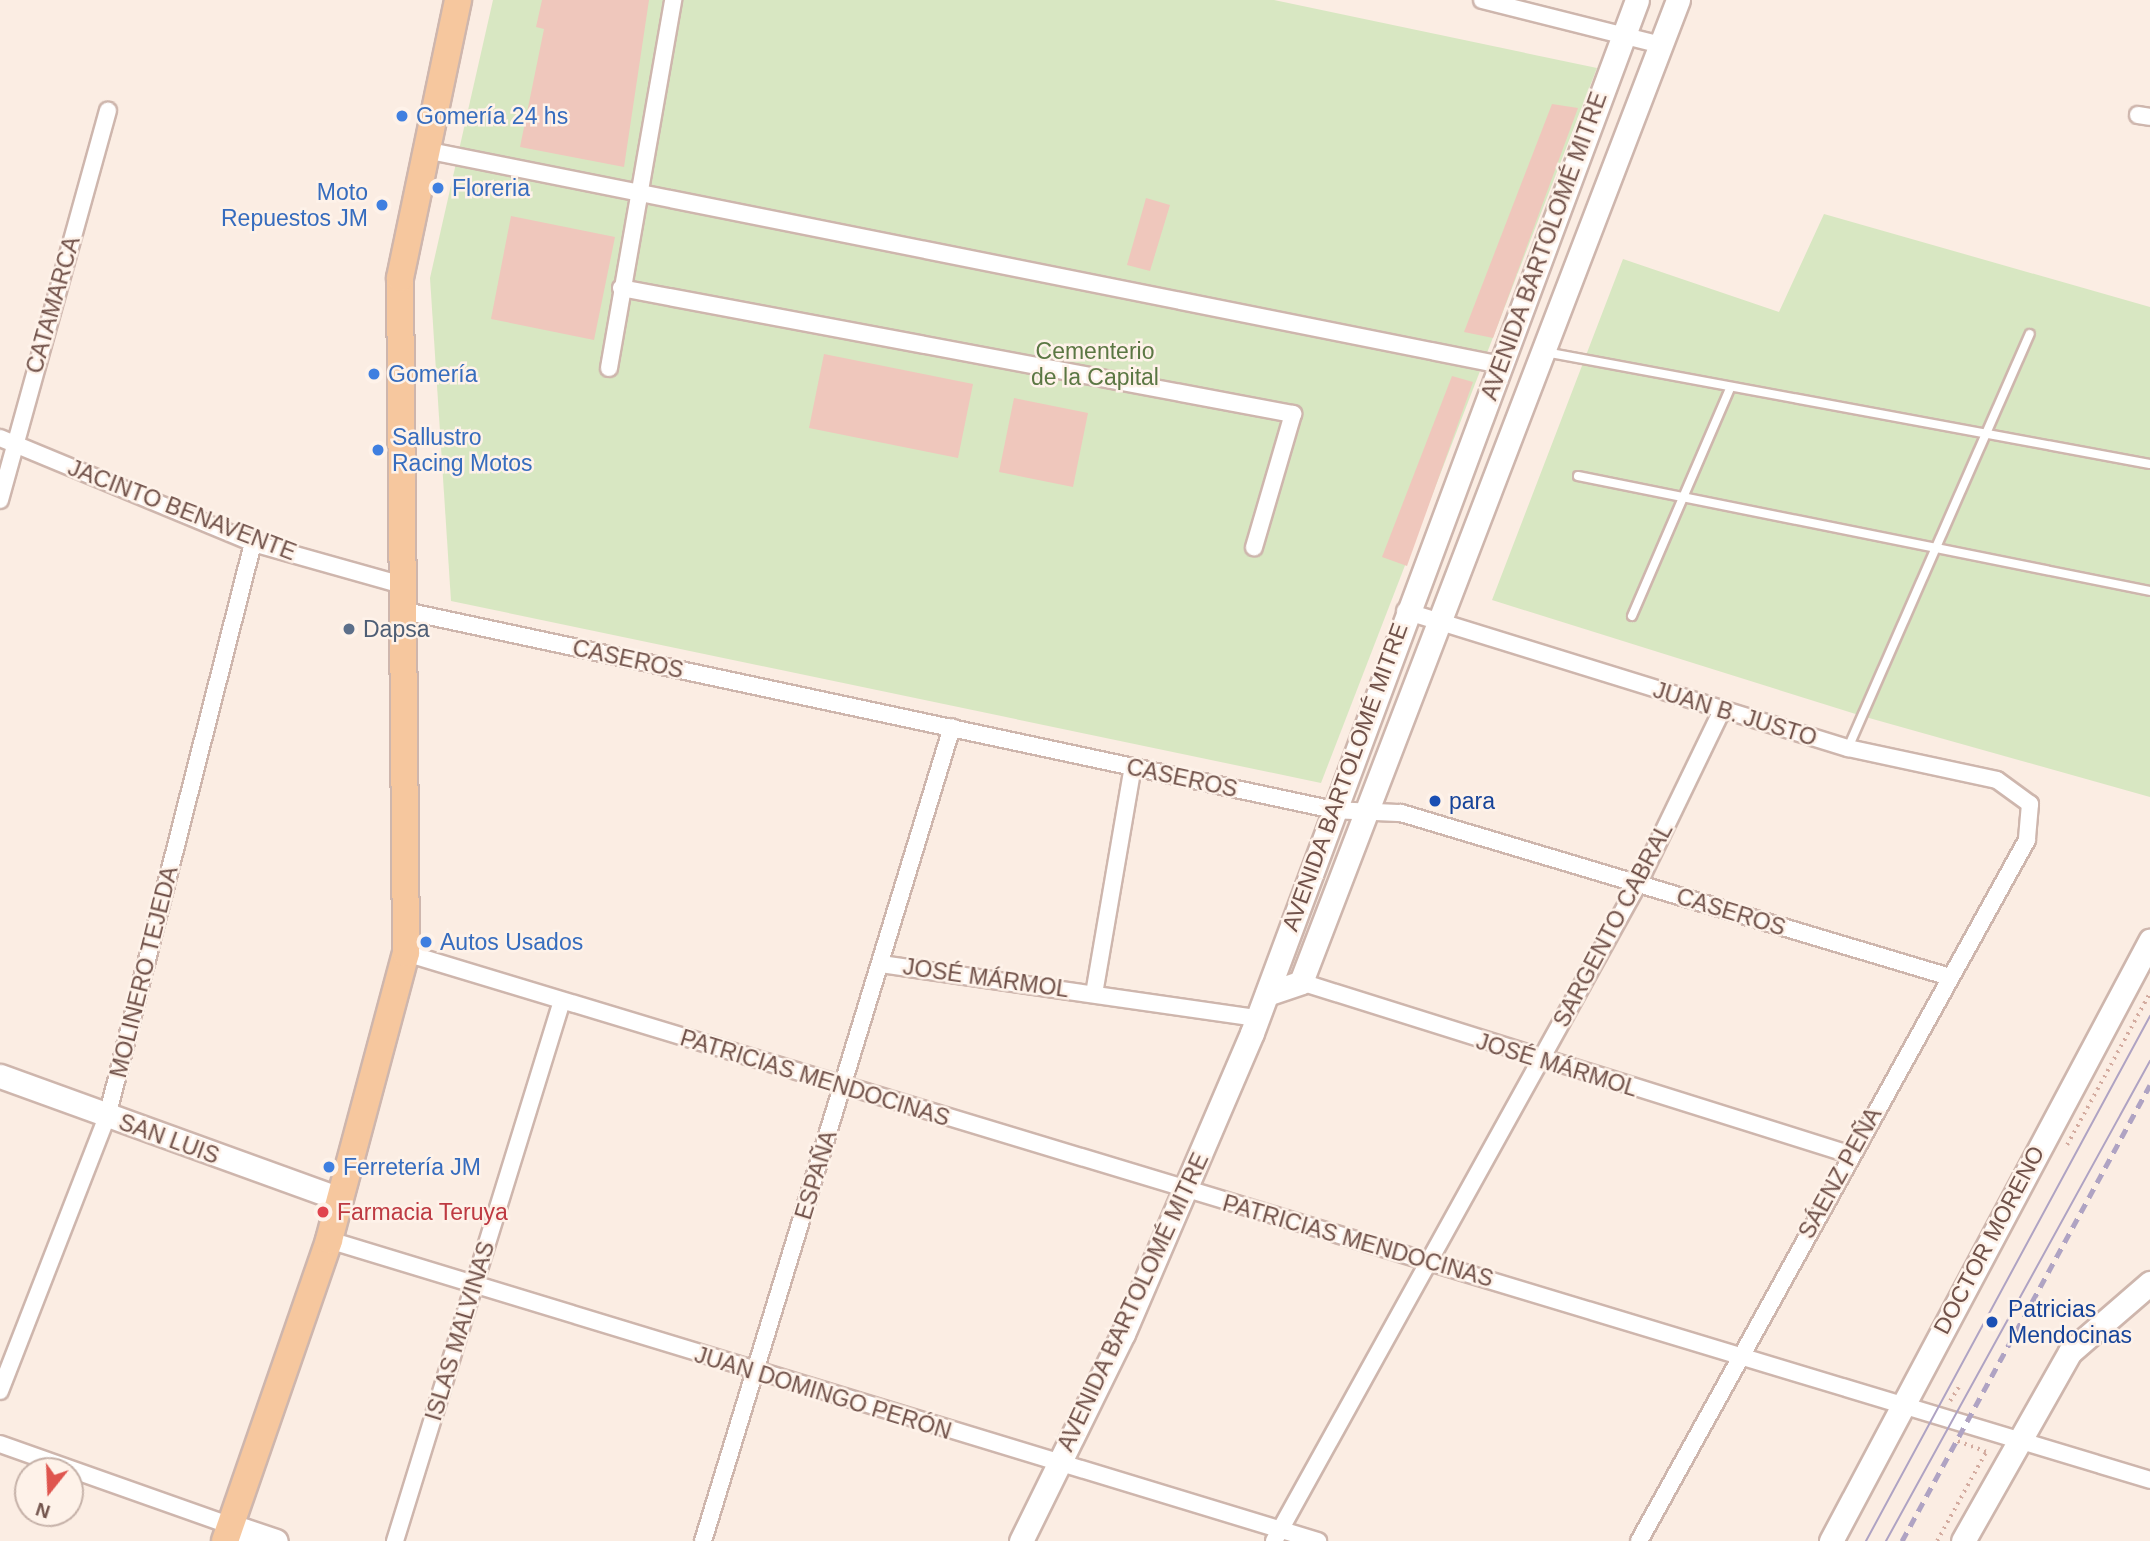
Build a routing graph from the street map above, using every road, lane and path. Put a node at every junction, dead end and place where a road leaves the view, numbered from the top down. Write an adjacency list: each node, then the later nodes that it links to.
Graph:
1 (458, 0): 9 (main road)
2 (673, 0): 10 (street)
3 (1482, 0): 6 (street)
4 (1637, 0): 6 (street, AVENIDA BARTOLOMÉ MITRE)
5 (1678, 0): 7 (street, AVENIDA BARTOLOMÉ MITRE)
6 (1624, 32): 7 (street); 14 (street, AVENIDA BARTOLOMÉ MITRE)
7 (1661, 45): 13 (street, AVENIDA BARTOLOMÉ MITRE)
8 (108, 111): 18 (street, CATAMARCA)
9 (425, 150): 10 (street); 27 (main road)
10 (636, 192): 11 (street); 14 (street)
11 (621, 288): 15 (street); 24 (street)
12 (2030, 334): 17 (lane)
13 (1545, 352): 16 (lane); 30 (street, AVENIDA BARTOLOMÉ MITRE)
14 (1501, 365): 28 (street, AVENIDA BARTOLOMÉ MITRE)
15 (609, 368)
16 (1730, 388): 17 (lane); 21 (lane)
17 (1985, 433): 19 (lane); 25 (lane)
18 (7, 441): 22 (street, CATAMARCA); 23 (street, JACINTO BENAVENTE)
19 (2150, 464)
20 (1578, 476): 21 (lane)
21 (1683, 498): 25 (lane); 29 (lane)
22 (0, 500)
23 (253, 543): 27 (street, JACINTO BENAVENTE); 52 (street, MOLINERO TEJEDA)
24 (1254, 547)
25 (1934, 551): 26 (lane); 33 (lane)
26 (2150, 591)
27 (405, 599): 32 (street, CASEROS); 40 (main road)
28 (1405, 611): 30 (street, JUAN B. JUSTO); 37 (street, AVENIDA BARTOLOMÉ MITRE)
29 (1632, 616)
30 (1439, 620): 31 (street, JUAN B. JUSTO); 36 (street, AVENIDA BARTOLOMÉ MITRE)
31 (1722, 710): 33 (street, JUAN B. JUSTO); 38 (street, SARGENTO CABRAL)
32 (951, 727): 34 (street, CASEROS); 41 (street, ESPAÑA)
33 (1848, 748): 35 (street, JUAN B. JUSTO)
34 (1133, 767): 37 (street, CASEROS); 45 (street)
35 (2031, 804): 42 (street, SÁENZ PEÑA)
36 (1366, 809): 37 (street, CASEROS); 38 (street, CASEROS); 43 (street, AVENIDA BARTOLOMÉ MITRE)
37 (1334, 810): 46 (street, AVENIDA BARTOLOMÉ MITRE)
38 (1638, 884): 42 (street, CASEROS); 49 (street, SARGENTO CABRAL)
39 (2150, 942): 64 (street, DOCTOR MORENO)
40 (405, 953): 47 (street, PATRICIAS MENDOCINAS); 56 (main road)
41 (881, 964): 45 (street, JOSÉ MÁRMOL); 51 (street, ESPAÑA)
42 (1950, 977): 54 (street, SÁENZ PEÑA)
43 (1301, 982): 46 (street); 49 (street, JOSÉ MÁRMOL)
44 (2150, 993): 53 (path)
45 (1094, 994): 48 (street, JOSÉ MÁRMOL)
46 (1266, 994): 48 (street, AVENIDA BARTOLOMÉ MITRE)
47 (562, 1001): 51 (street, PATRICIAS MENDOCINAS); 59 (street, ISLAS MALVINAS)
48 (1257, 1018): 55 (street, AVENIDA BARTOLOMÉ MITRE)
49 (1540, 1061): 54 (street, JOSÉ MÁRMOL); 58 (street, SARGENTO CABRAL)
50 (0, 1076): 52 (street, SAN LUIS)
51 (843, 1087): 55 (street, PATRICIAS MENDOCINAS); 62 (street, ESPAÑA)
52 (107, 1117): 56 (street, SAN LUIS); 63 (street, MOLINERO TEJEDA)
53 (2063, 1152)
54 (1849, 1154): 61 (street, SÁENZ PEÑA)
55 (1188, 1190): 58 (street, PATRICIAS MENDOCINAS); 68 (street, AVENIDA BARTOLOMÉ MITRE)
56 (339, 1199): 57 (main road)
57 (329, 1240): 59 (street, JUAN DOMINGO PERÓN); 70 (main road)
58 (1431, 1261): 61 (street, PATRICIAS MENDOCINAS); 71 (street, SARGENTO CABRAL)
59 (475, 1283): 62 (street, JUAN DOMINGO PERÓN); 73 (street, ISLAS MALVINAS)
60 (2150, 1283): 66 (street)
61 (1741, 1356): 64 (street, PATRICIAS MENDOCINAS); 77 (street, SÁENZ PEÑA)
62 (757, 1372): 68 (street, JUAN DOMINGO PERÓN); 74 (street, ESPAÑA)
63 (0, 1391)
64 (1900, 1405): 66 (street, PATRICIAS MENDOCINAS); 78 (street, DOCTOR MORENO)
65 (1942, 1437): 79 (path)
66 (2015, 1438): 69 (street, PATRICIAS MENDOCINAS); 80 (street)
67 (0, 1444): 70 (street)
68 (1057, 1465): 71 (street, JUAN DOMINGO PERÓN); 75 (street, AVENIDA BARTOLOMÉ MITRE)
69 (2150, 1480)
70 (228, 1534): 72 (street)
71 (1277, 1535): 76 (street, JUAN DOMINGO PERÓN)
72 (276, 1541)
73 (395, 1541)
74 (703, 1541)
75 (1021, 1541)
76 (1318, 1541)
77 (1639, 1541)
78 (1831, 1541)
79 (1937, 1541)
80 (1963, 1541)

